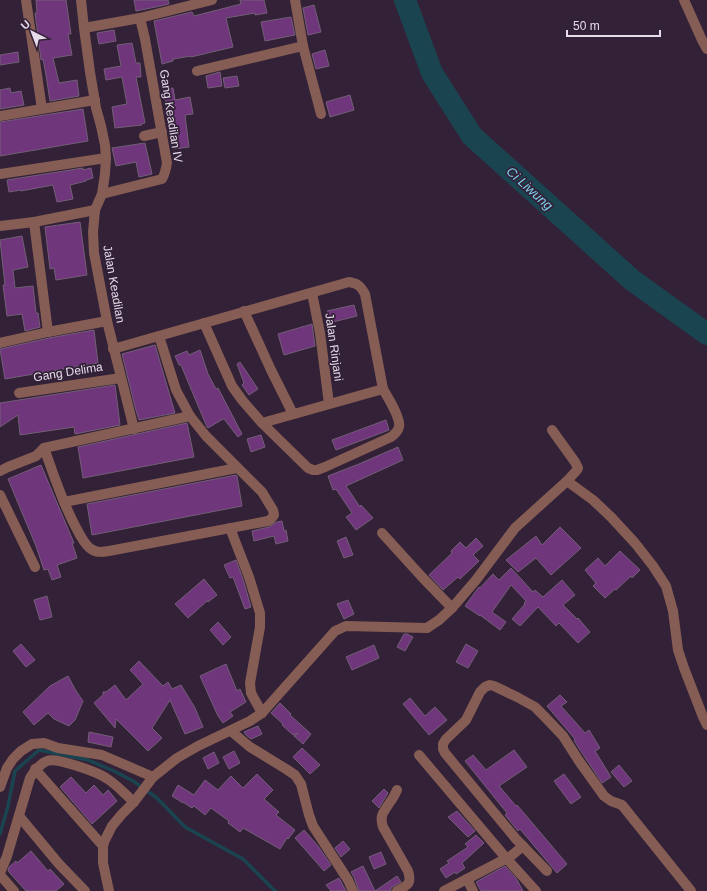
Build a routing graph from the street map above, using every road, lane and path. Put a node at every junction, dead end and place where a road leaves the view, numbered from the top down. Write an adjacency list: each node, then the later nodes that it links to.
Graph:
1 (26, 0): 12 (street)
2 (81, 0): 7 (street, Jalan Keadilan)
3 (212, 0): 6 (street)
4 (295, 0): 8 (street)
5 (684, 0): 9 (street)
6 (140, 18): 7 (street); 15 (street, Gang Keadilan IV)
7 (84, 28): 11 (street, Jalan Keadilan)
8 (303, 46): 10 (street); 13 (street)
9 (707, 49)
10 (197, 72)
11 (95, 100): 12 (street); 17 (street, Jalan Keadilan)
12 (42, 109): 14 (street)
13 (321, 114)
14 (0, 116)
15 (162, 132): 16 (street); 19 (street, Gang Keadilan IV)
16 (144, 136)
17 (106, 158): 18 (street); 19 (street, Jalan Keadilan)
18 (0, 174)
19 (102, 194): 20 (street, Jalan Keadilan)
20 (95, 210): 21 (street); 25 (street, Jalan Keadilan)
21 (34, 222): 22 (street); 27 (street)
22 (0, 226)
23 (312, 293): 24 (street); 32 (street); 34 (street, Jalan Rinjani)
24 (244, 311): 26 (street); 35 (street)
25 (107, 321): 27 (street); 30 (street, Jalan Keadilan)
26 (204, 323): 28 (street); 37 (street)
27 (48, 332): 29 (street)
28 (159, 336): 30 (street); 36 (street)
29 (0, 343)
30 (113, 349): 31 (street, Jalan Keadilan)
31 (121, 378): 33 (street, Gang Delima); 38 (street, Jalan Keadilan)
32 (383, 389): 34 (street); 37 (street)
33 (20, 393)
34 (329, 404): 35 (street)
35 (293, 414): 37 (street)
36 (190, 416): 38 (street); 41 (street)
37 (262, 423)
38 (134, 429): 40 (street)
39 (552, 430): 43 (street)
40 (44, 448): 42 (street); 45 (street)
41 (237, 468): 45 (street); 46 (street)
42 (0, 471)
43 (567, 481): 49 (street); 51 (street)
44 (0, 495): 48 (street)
45 (64, 502): 46 (street)
46 (230, 528): 50 (street)
47 (382, 533): 49 (street)
48 (35, 567)
49 (452, 608): 50 (street)
50 (262, 713): 52 (street)
51 (707, 725)
52 (231, 731): 55 (street); 69 (street)
53 (420, 755): 62 (street)
54 (35, 769): 58 (street); 59 (street); 60 (street)
55 (151, 779): 56 (street); 58 (street)
56 (0, 787)
57 (397, 790): 70 (street)
58 (137, 798): 60 (street)
59 (19, 816): 64 (street); 67 (street)
60 (103, 846): 68 (street)
61 (521, 848): 62 (street); 63 (street); 74 (street)
62 (508, 857): 65 (street); 73 (street)
63 (547, 871)
64 (0, 874): 66 (street)
65 (467, 879): 71 (street); 72 (street)
66 (14, 891)
67 (85, 891)
68 (109, 891)
69 (353, 891)
70 (397, 891)
71 (444, 891)
72 (474, 891)
73 (536, 891)
74 (691, 891)

